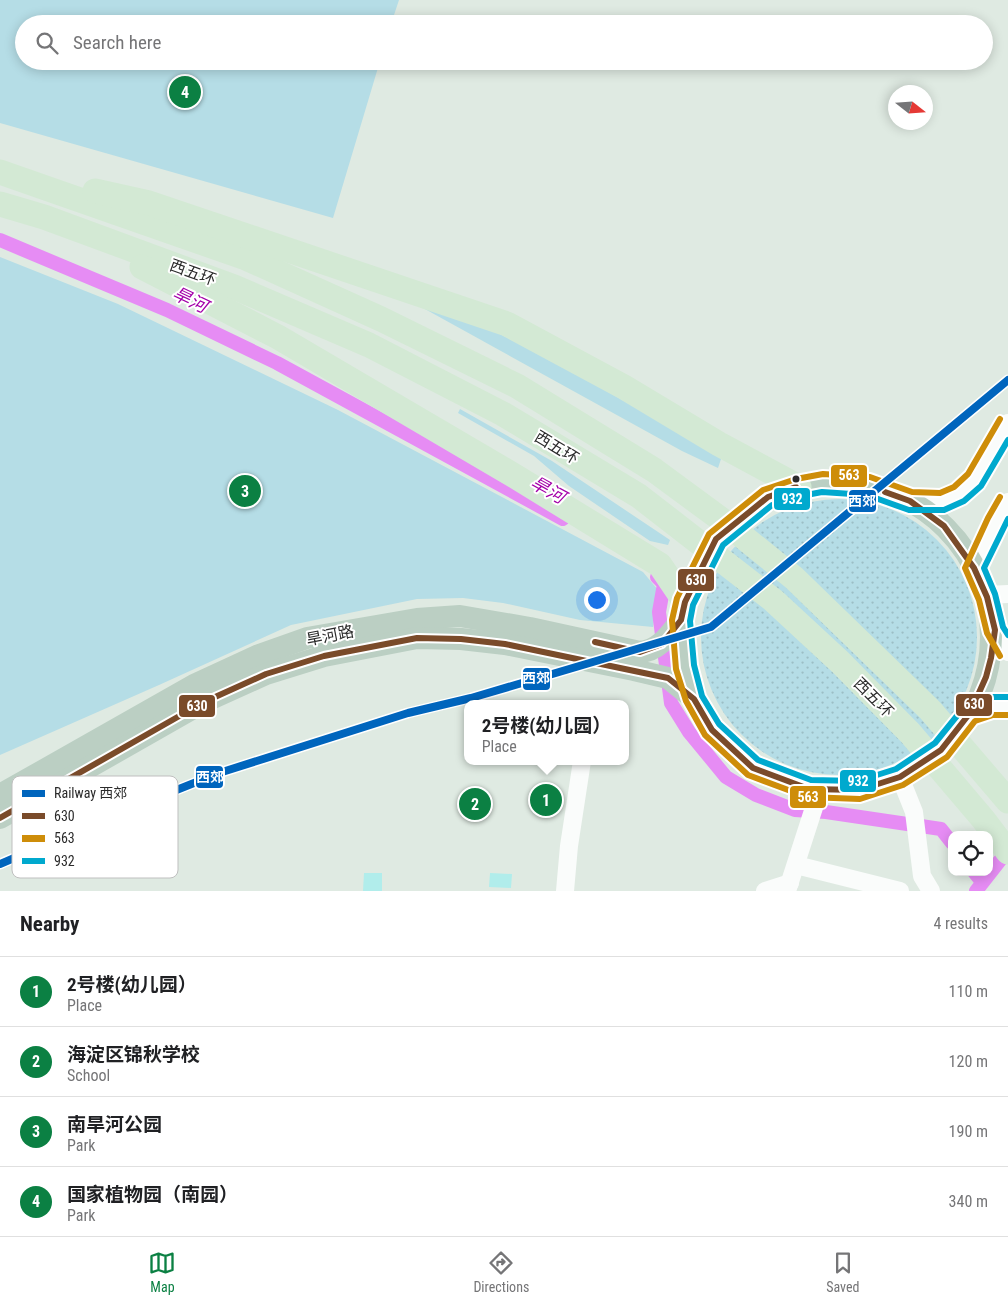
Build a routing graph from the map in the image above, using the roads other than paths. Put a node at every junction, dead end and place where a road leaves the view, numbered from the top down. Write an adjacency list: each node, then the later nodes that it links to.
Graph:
1 (0, 171): 5 (highway); 23 (highway, 西五环)
2 (0, 204): 3 (highway, 西五环)
3 (44, 217): 10 (highway); 26 (highway, 西五环)
4 (1008, 423): 6 (street)
5 (799, 486): 6 (main road, 旱河路); 10 (main road, 旱河路)
6 (910, 501): 8 (main road, 旱河路)
7 (1008, 502): 8 (street)
8 (974, 568): 9 (main road, 旱河路)
9 (997, 595): 11 (main road, 旱河路)
10 (683, 611): 13 (main road); 17 (main road, 旱河路)
11 (995, 630): 12 (street); 15 (main road)
12 (1008, 652)
13 (694, 699): 18 (main road, 旱河路); 21 (main road)
14 (1008, 706): 15 (street)
15 (970, 713): 19 (main road)
16 (581, 765): 29 (street)
17 (34, 776)
18 (74, 776)
19 (900, 777): 21 (main road); 32 (street)
20 (12, 788): 22 (main road, 旱河路)
21 (819, 793): 27 (street)
22 (0, 795)
23 (1008, 801)
24 (12, 811): 25 (main road, 旱河路)
25 (0, 818)
26 (1008, 852)
27 (796, 865): 28 (street); 31 (street)
28 (789, 887): 30 (street)
29 (565, 891)
30 (765, 891)
31 (900, 891)
32 (931, 891)

